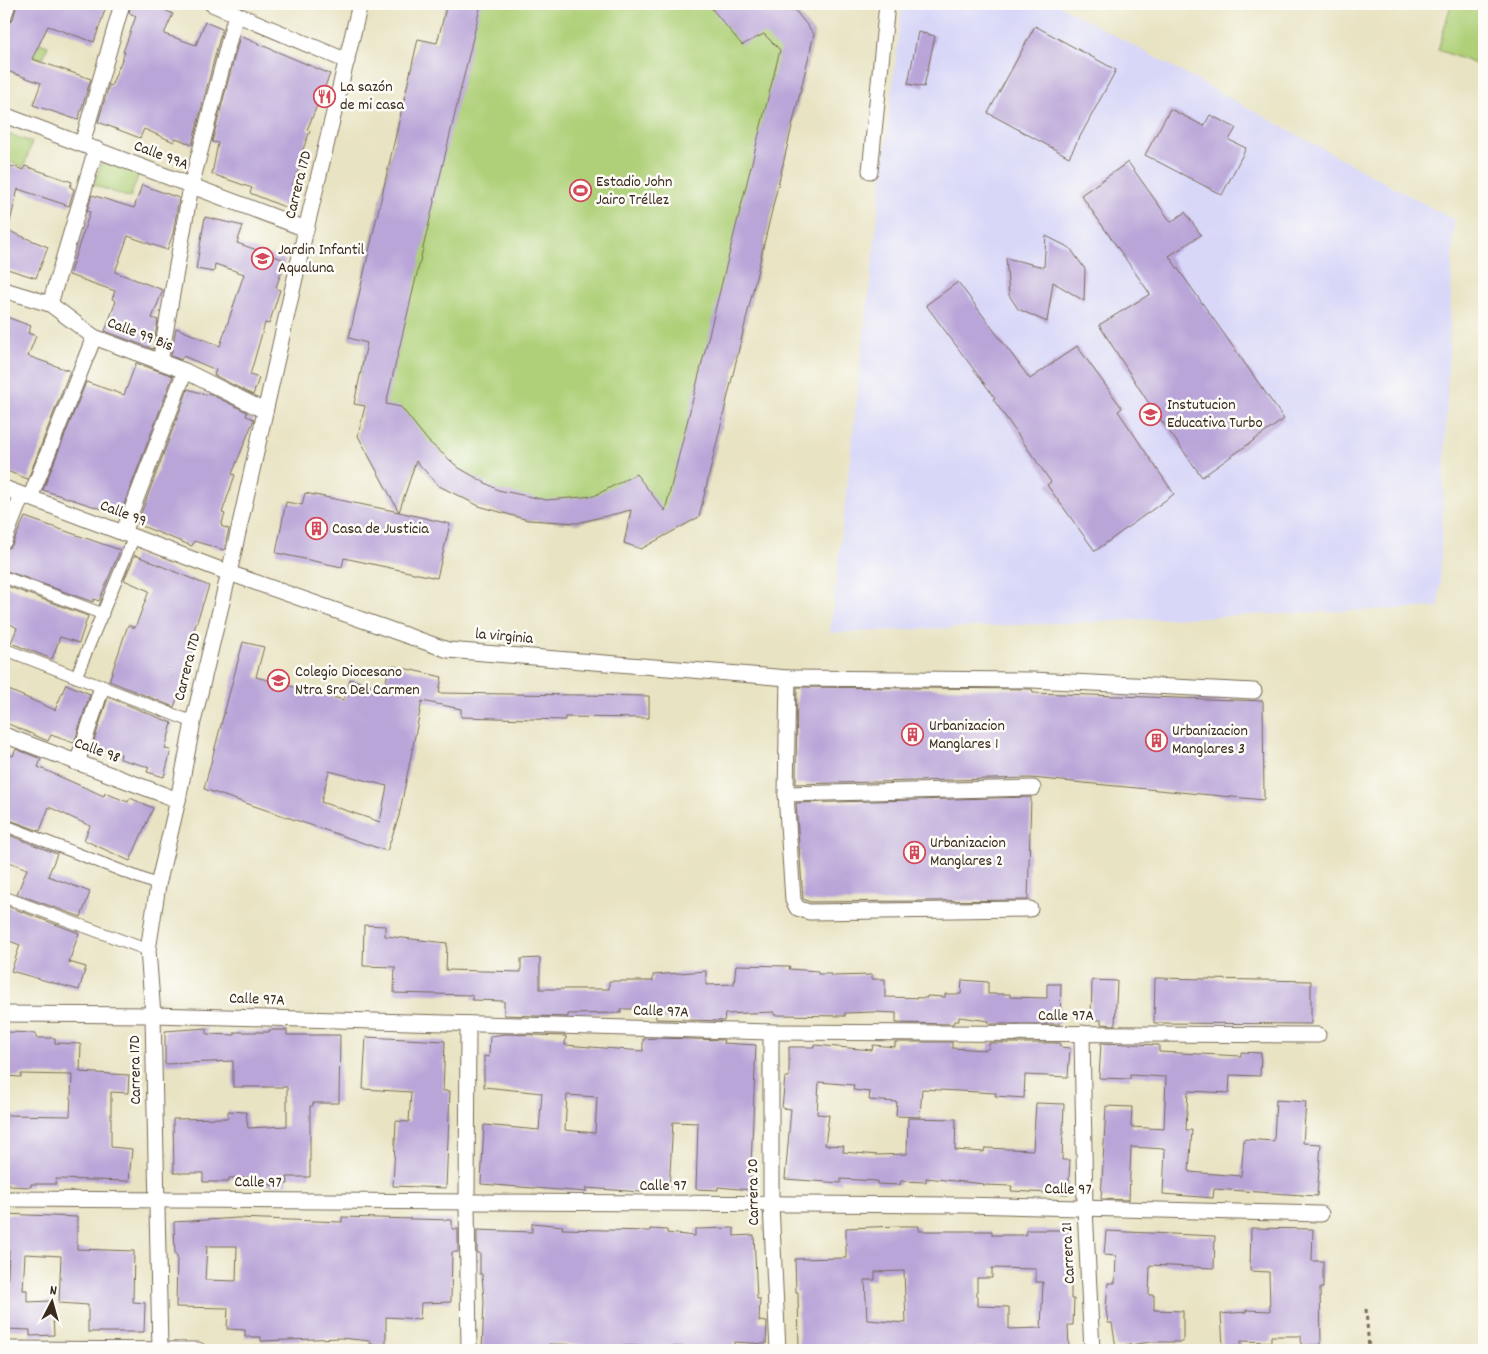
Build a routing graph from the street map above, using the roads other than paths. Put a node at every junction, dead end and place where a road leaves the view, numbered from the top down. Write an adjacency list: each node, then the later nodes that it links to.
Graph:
1 (8, 4): 7 (street)
2 (122, 4): 10 (street)
3 (212, 4): 6 (street)
4 (360, 4): 8 (street, Carrera 17D)
5 (887, 4): 11 (street)
6 (236, 14): 8 (street); 12 (street)
7 (4, 15)
8 (347, 61): 13 (street, Carrera 17D)
9 (4, 115): 10 (street, Calle 99A)
10 (89, 147): 12 (street, Calle 99A); 15 (street)
11 (870, 171)
12 (191, 186): 13 (street, Calle 99A); 17 (street)
13 (306, 229): 19 (street, Carrera 17D)
14 (4, 290): 15 (street, Calle 99 Bis)
15 (50, 304): 16 (street, Calle 99 Bis)
16 (94, 337): 17 (street, Calle 99 Bis); 21 (street)
17 (160, 362): 18 (street, Calle 99 Bis)
18 (185, 371): 19 (street, Calle 99 Bis); 22 (street)
19 (266, 411): 24 (street, Carrera 17D)
20 (4, 488): 21 (street, Calle 99)
21 (26, 496): 22 (street, Calle 99); 23 (street)
22 (129, 535): 24 (street, Calle 99); 26 (street)
23 (4, 541)
24 (229, 573): 29 (street, la virginia); 32 (street, Carrera 17D)
25 (4, 577): 26 (street)
26 (103, 614): 28 (street)
27 (4, 649): 28 (street)
28 (76, 677): 30 (street)
29 (788, 678): 31 (street, la virginia); 36 (street)
30 (102, 687): 32 (street); 34 (street)
31 (1254, 691)
32 (193, 722): 37 (street, Carrera 17D)
33 (4, 735): 34 (street, Calle 98)
34 (77, 762): 37 (street, Calle 98)
35 (1033, 788): 36 (street)
36 (786, 794): 41 (street)
37 (178, 800): 39 (street, Carrera 17D)
38 (4, 825): 39 (street)
39 (158, 885): 42 (street, Carrera 17D)
40 (4, 897): 42 (street)
41 (1030, 909)
42 (148, 950): 44 (street, Carrera 17D)
43 (4, 1014): 44 (street, Calle 97A)
44 (152, 1015): 45 (street, Calle 97A); 50 (street, Carrera 17D)
45 (468, 1024): 46 (street, Calle 97A); 51 (street)
46 (771, 1032): 47 (street, Calle 97A); 52 (street, Carrera 20)
47 (1082, 1033): 48 (street, Calle 97A); 53 (street, Carrera 21)
48 (1318, 1035)
49 (4, 1198): 50 (street, Calle 97)
50 (156, 1199): 51 (street, Calle 97); 56 (street, Carrera 17D)
51 (466, 1203): 52 (street, Calle 97); 58 (street)
52 (771, 1204): 53 (street, Calle 97); 59 (street, Carrera 20)
53 (1084, 1208): 54 (street, Calle 97); 60 (street, Carrera 21)
54 (1321, 1214)
55 (4, 1350): 56 (street)
56 (160, 1350): 57 (street)
57 (198, 1350)
58 (469, 1350)
59 (778, 1350)
60 (1092, 1350)

